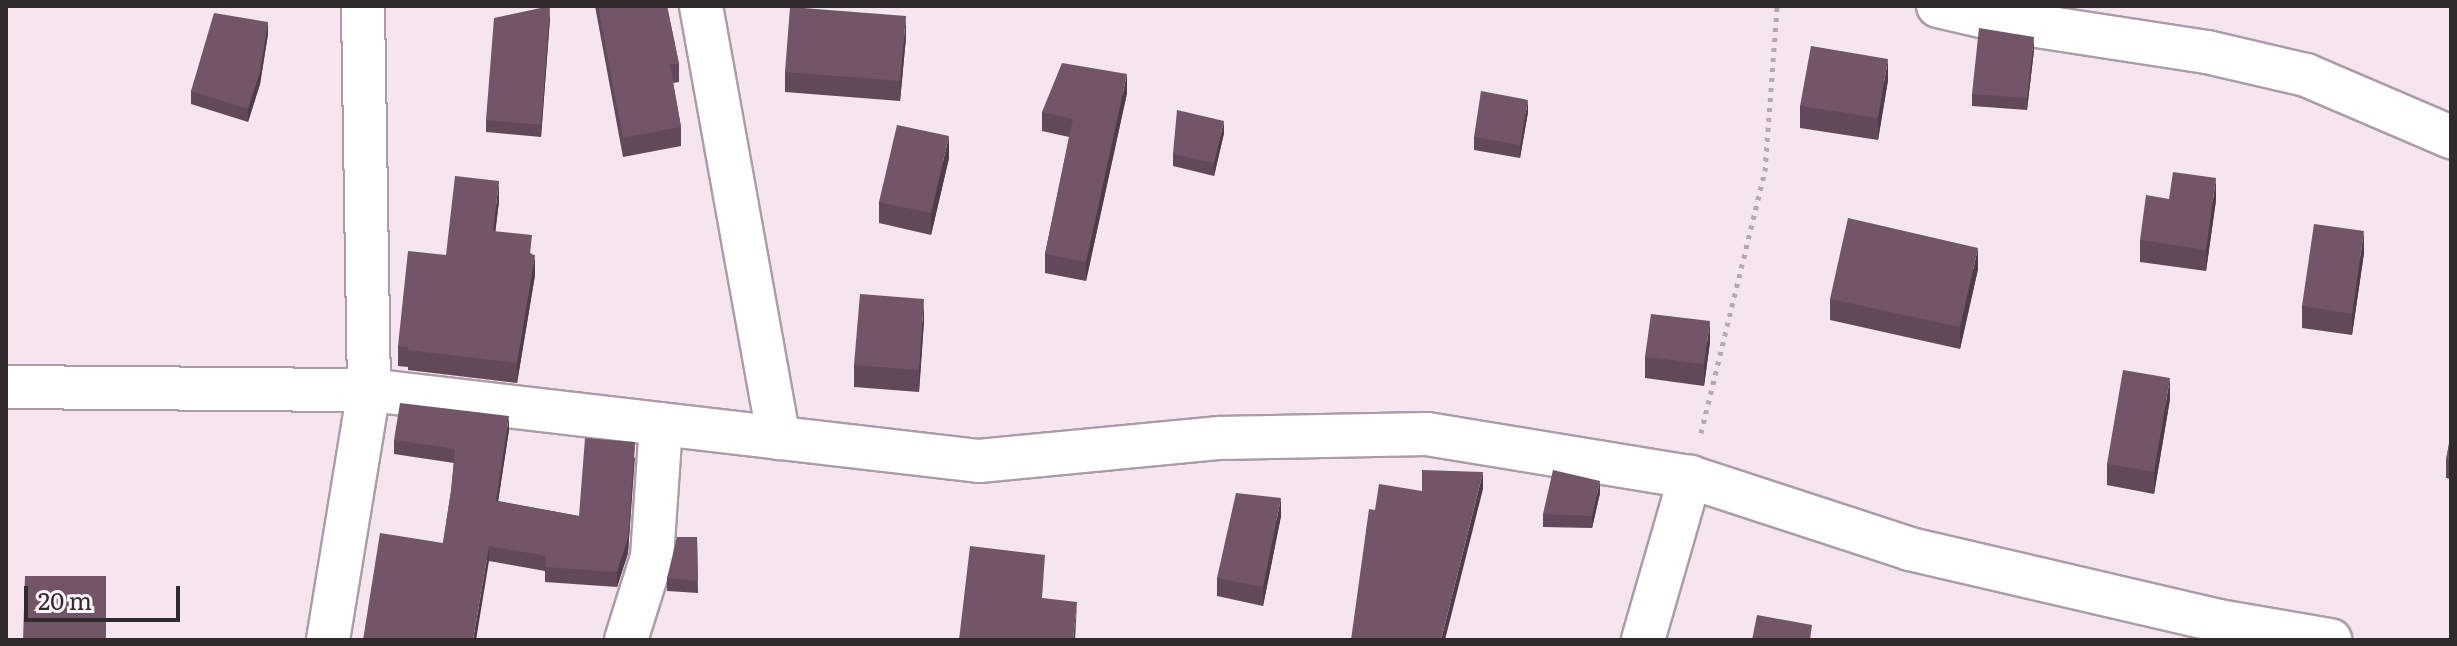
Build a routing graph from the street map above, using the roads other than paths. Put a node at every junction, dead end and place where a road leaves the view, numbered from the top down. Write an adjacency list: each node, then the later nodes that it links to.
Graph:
1 (363, 6): 6 (street)
2 (701, 6): 8 (street)
3 (1938, 6): 4 (street)
4 (2451, 137)
5 (6, 387): 6 (street)
6 (369, 390): 7 (street); 11 (street)
7 (661, 424): 8 (street); 12 (street)
8 (779, 438): 9 (street)
9 (1690, 477): 10 (street); 13 (street)
10 (2172, 626): 14 (street)
11 (328, 640)
12 (626, 640)
13 (1643, 640)
14 (2330, 640)

